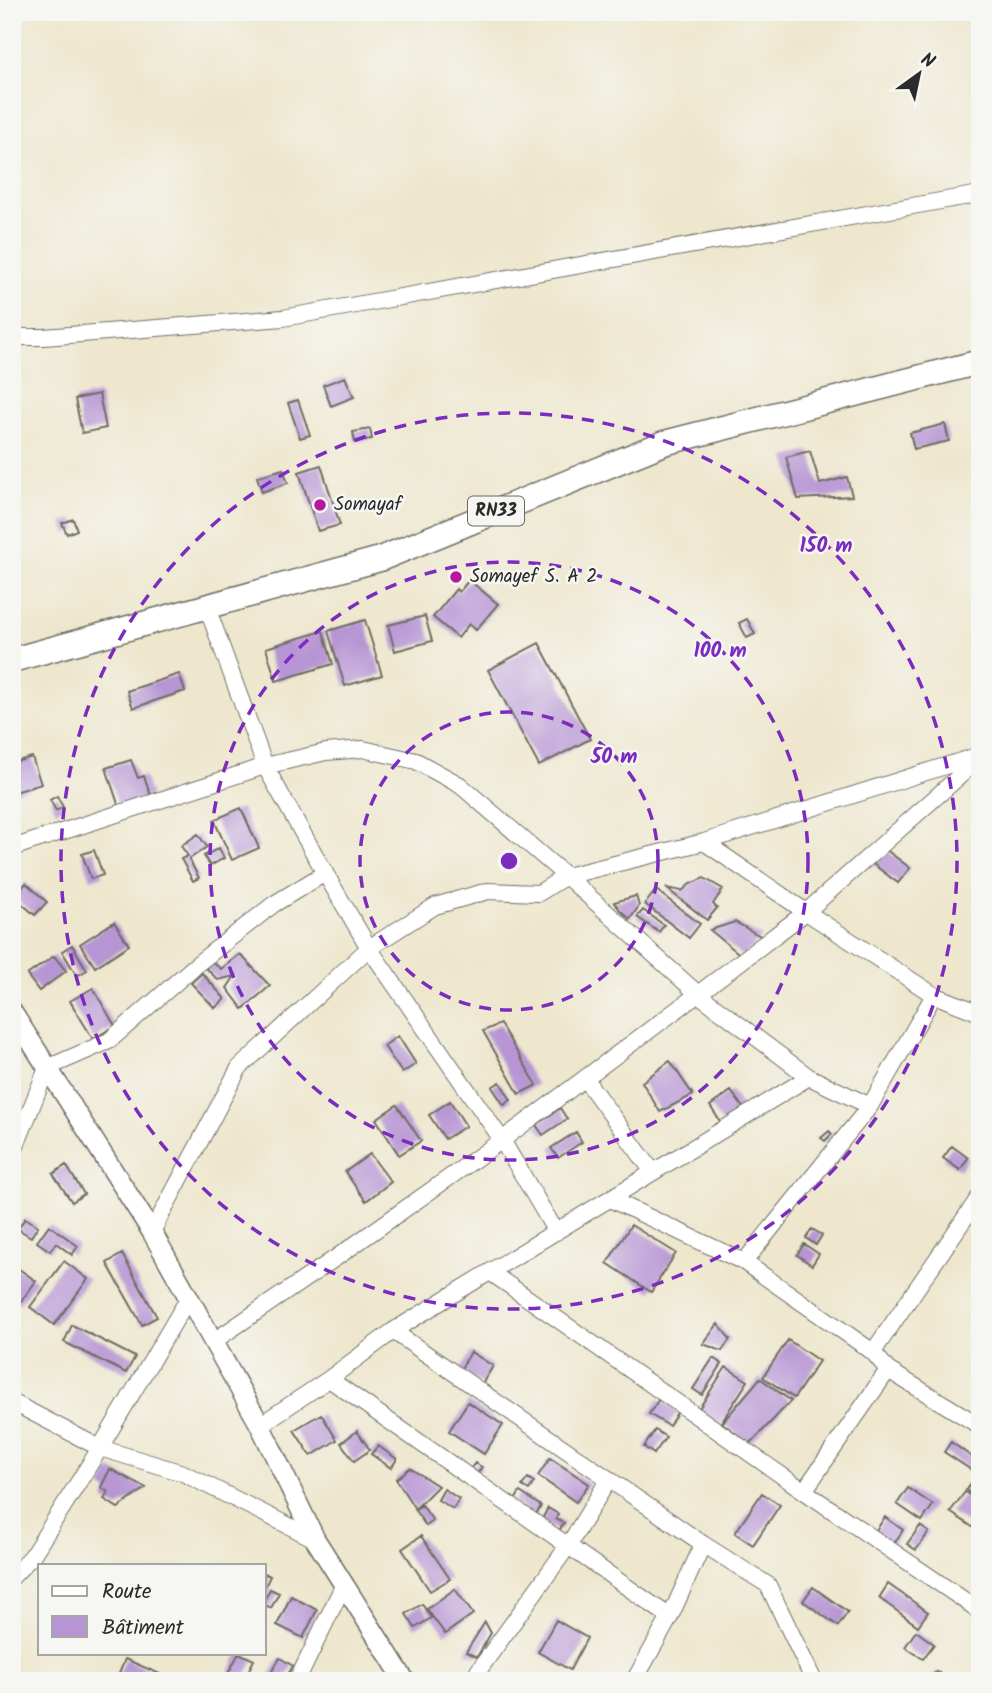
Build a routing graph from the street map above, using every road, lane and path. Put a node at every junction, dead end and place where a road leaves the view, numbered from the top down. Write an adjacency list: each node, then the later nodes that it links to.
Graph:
1 (980, 194): 2 (street)
2 (12, 337)
3 (980, 362): 4 (main road, RN33)
4 (207, 607): 5 (main road, RN33); 7 (street)
5 (12, 660)
6 (980, 756): 8 (street); 12 (street)
7 (265, 766): 9 (street); 10 (street); 11 (street)
8 (704, 842): 11 (street); 12 (street)
9 (12, 848)
10 (325, 873): 13 (street); 18 (street)
11 (566, 876): 13 (street); 14 (street)
12 (806, 912): 14 (street); 15 (street)
13 (369, 948): 22 (street); 27 (street)
14 (698, 994): 19 (street); 20 (street)
15 (934, 995): 17 (street); 21 (street)
16 (12, 1012): 18 (street)
17 (980, 1013)
18 (47, 1068): 23 (street); 27 (street)
19 (809, 1077): 21 (street); 24 (street)
20 (585, 1079): 22 (street); 24 (street)
21 (870, 1106): 29 (street)
22 (502, 1140): 28 (street); 33 (street)
23 (12, 1156)
24 (653, 1172): 26 (street)
25 (980, 1196): 34 (street)
26 (610, 1199): 28 (street); 29 (street)
27 (152, 1231): 31 (street)
28 (556, 1232): 30 (street)
29 (744, 1262): 34 (street)
30 (490, 1272): 32 (street); 42 (street)
31 (189, 1297): 33 (street); 40 (street)
32 (393, 1331): 36 (street); 41 (street)
33 (214, 1341): 38 (street)
34 (873, 1352): 35 (street)
35 (888, 1370): 39 (street); 42 (street)
36 (329, 1379): 38 (street); 45 (street)
37 (12, 1402): 40 (street)
38 (260, 1425): 43 (street)
39 (980, 1426)
40 (100, 1448): 43 (street); 46 (street)
41 (609, 1479): 44 (street); 45 (street)
42 (804, 1491): 48 (street)
43 (315, 1539): 47 (street)
44 (703, 1544): 49 (street); 54 (street)
45 (568, 1546): 49 (street); 52 (street)
46 (12, 1577)
47 (344, 1584): 50 (street); 51 (street)
48 (980, 1611)
49 (670, 1617): 53 (street)
50 (297, 1681)
51 (405, 1681)
52 (471, 1681)
53 (634, 1681)
54 (814, 1681)

